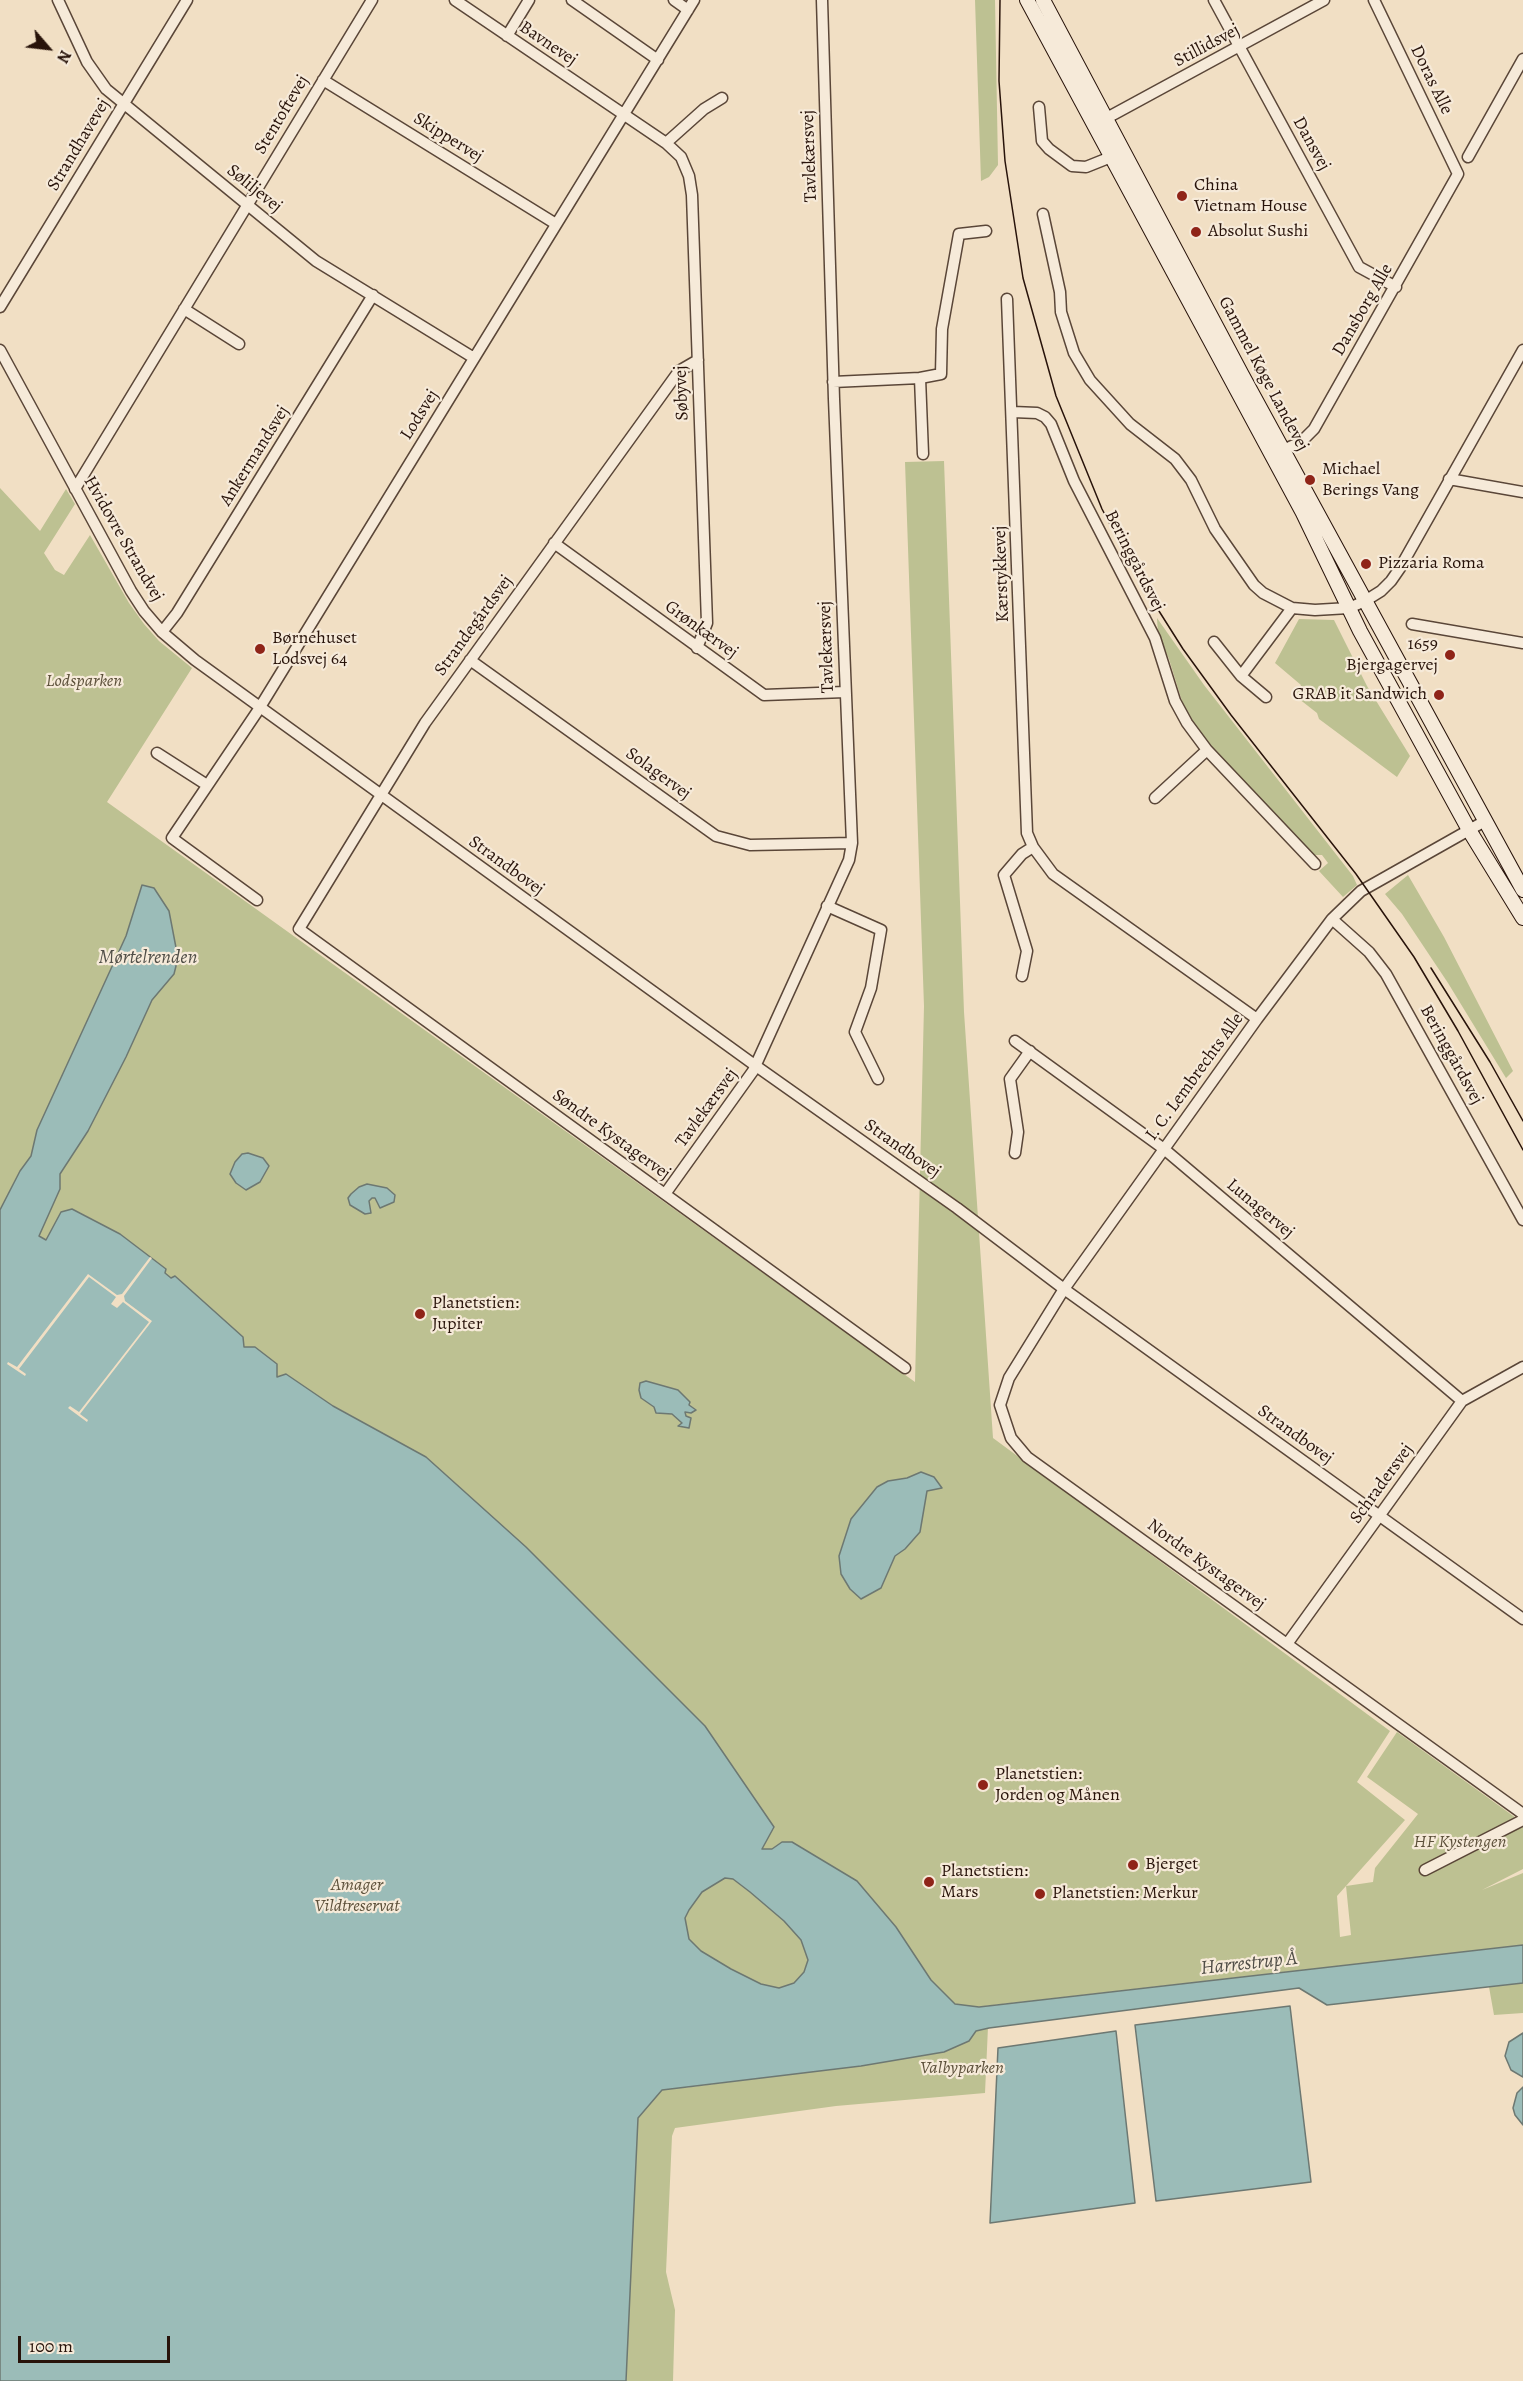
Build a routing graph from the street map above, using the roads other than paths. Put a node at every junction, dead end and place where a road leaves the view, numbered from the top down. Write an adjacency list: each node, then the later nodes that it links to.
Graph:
1 (58, 0): 21 (street, Søliljevej)
2 (187, 0): 21 (street, Strandhavevej)
3 (372, 0): 19 (street, Stentoftevej)
4 (455, 0): 15 (street, Bavnevej)
5 (529, 0): 15 (street)
6 (572, 0): 18 (street)
7 (674, 0): 14 (street, Lodsvej)
8 (822, 0): 44 (street, Tavlekærsvej)
9 (1027, 0): 26 (main road, Gammel Køge Landevej)
10 (1043, 0): 24 (main road, Gammel Køge Landevej)
11 (1214, 0): 16 (street, Dansvej)
12 (1324, 0): 16 (street, Stillidsvej)
13 (1374, 0): 28 (street, Doras Alle)
14 (691, 5): 18 (street, Lodsvej)
15 (507, 36): 23 (street, Bavnevej)
16 (1240, 47): 24 (street, Stillidsvej); 33 (street, Dansvej)
17 (1523, 59): 27 (street)
18 (658, 60): 23 (street, Lodsvej)
19 (323, 80): 29 (street, Stentoftevej); 31 (street, Skippervej)
20 (722, 98): 25 (street)
21 (124, 104): 29 (street, Søliljevej); 36 (street, Strandhavevej)
22 (1039, 107): 26 (street)
23 (623, 116): 25 (street, Søbyvej); 31 (street, Lodsvej)
24 (1105, 119): 46 (main road, Gammel Køge Landevej)
25 (666, 143): 42 (street, Søbyvej)
26 (1112, 157): 54 (main road, Gammel Køge Landevej)
27 (1468, 157)
28 (1458, 174): 33 (street, Dansborg Alle)
29 (247, 205): 34 (street, Søliljevej); 37 (street, Stentoftevej)
30 (1043, 213): 53 (street)
31 (556, 224): 41 (street, Lodsvej)
32 (986, 231): 43 (street)
33 (1396, 286): 46 (street, Dansborg Alle)
34 (373, 295): 41 (street, Søliljevej); 56 (street, Ankermandsvej)
35 (1007, 299): 45 (street, Kærstykkevej)
36 (0, 307)
37 (184, 309): 38 (street); 49 (street, Stentoftevej)
38 (239, 344)
39 (0, 350): 49 (street, Hvidovre Strandvej)
40 (1523, 352): 48 (street)
41 (474, 358): 64 (street, Lodsvej)
42 (698, 360): 51 (street, Strandegårdsvej); 59 (street, Søbyvej)
43 (920, 378): 44 (street); 47 (street)
44 (833, 382): 62 (street, Tavlekærsvej)
45 (1013, 412): 65 (street, Beringgårdsvej); 73 (street, Kærstykkevej)
46 (1283, 450): 52 (main road, Gammel Køge Landevej)
47 (923, 454)
48 (1449, 479): 50 (street); 52 (street)
49 (75, 489): 56 (street, Hvidovre Strandvej)
50 (1523, 492)
51 (554, 543): 59 (street, Grønkærvej); 60 (street, Strandegårdsvej)
52 (1365, 601): 54 (street); 70 (main road, Gammel Køge Landevej)
53 (1292, 608): 54 (street); 61 (street)
54 (1348, 608): 71 (main road, Gammel Køge Landevej)
55 (1412, 624): 58 (street)
56 (162, 632): 64 (street, Hvidovre Strandvej)
57 (1214, 642): 61 (street)
58 (1523, 643)
59 (697, 648): 62 (street, Grønkærvej)
60 (470, 660): 68 (street, Strandegårdsvej); 72 (street, Solagervej)
61 (1241, 676): 63 (street)
62 (845, 692): 72 (street, Tavlekærsvej)
63 (1266, 697)
64 (260, 707): 67 (street, Lodsvej); 68 (street, Strandbovej)
65 (1206, 750): 69 (street); 74 (street, Beringgårdsvej)
66 (157, 753): 67 (street)
67 (207, 785): 76 (street, Lodsvej)
68 (380, 795): 80 (street, Strandegårdsvej); 85 (street, Strandbovej)
69 (1155, 798)
70 (1485, 820): 71 (street, I. C. Lembrechts Alle); 75 (main road, Gammel Køge Landevej)
71 (1469, 830): 78 (main road, Gammel Køge Landevej); 79 (street, I. C. Lembrechts Alle)
72 (852, 843): 77 (street, Tavlekærsvej)
73 (1033, 848): 81 (street); 82 (street, Kærstykkevej)
74 (1315, 864)
75 (1523, 890)
76 (257, 900)
77 (827, 906): 85 (street, Tavlekærsvej); 86 (street)
78 (1523, 918)
79 (1332, 919): 82 (street, I. C. Lembrechts Alle); 90 (street, Beringgårdsvej)
80 (299, 929): 89 (street, Søndre Kystagervej)
81 (1022, 976)
82 (1257, 1019): 87 (street, I. C. Lembrechts Alle)
83 (1015, 1041): 84 (street, Lunagervej)
84 (1030, 1051): 87 (street, Lunagervej); 88 (street)
85 (756, 1066): 89 (street, Tavlekærsvej); 91 (street, Strandbovej)
86 (878, 1079)
87 (1164, 1149): 91 (street, I. C. Lembrechts Alle); 94 (street, Lunagervej)
88 (1015, 1153)
89 (665, 1194): 93 (street, Søndre Kystagervej)
90 (1523, 1220)
91 (1064, 1289): 95 (street, Strandbovej); 97 (street, Nordre Kystagervej)
92 (1523, 1367): 94 (street, Schradersvej)
93 (905, 1368)
94 (1462, 1401): 95 (street, Schradersvej)
95 (1380, 1516): 96 (street, Strandbovej); 97 (street, Schradersvej)
96 (1523, 1619)
97 (1287, 1644): 98 (street, Nordre Kystagervej)
98 (1523, 1814)
99 (1523, 1820): 100 (street)
100 (1425, 1870)

